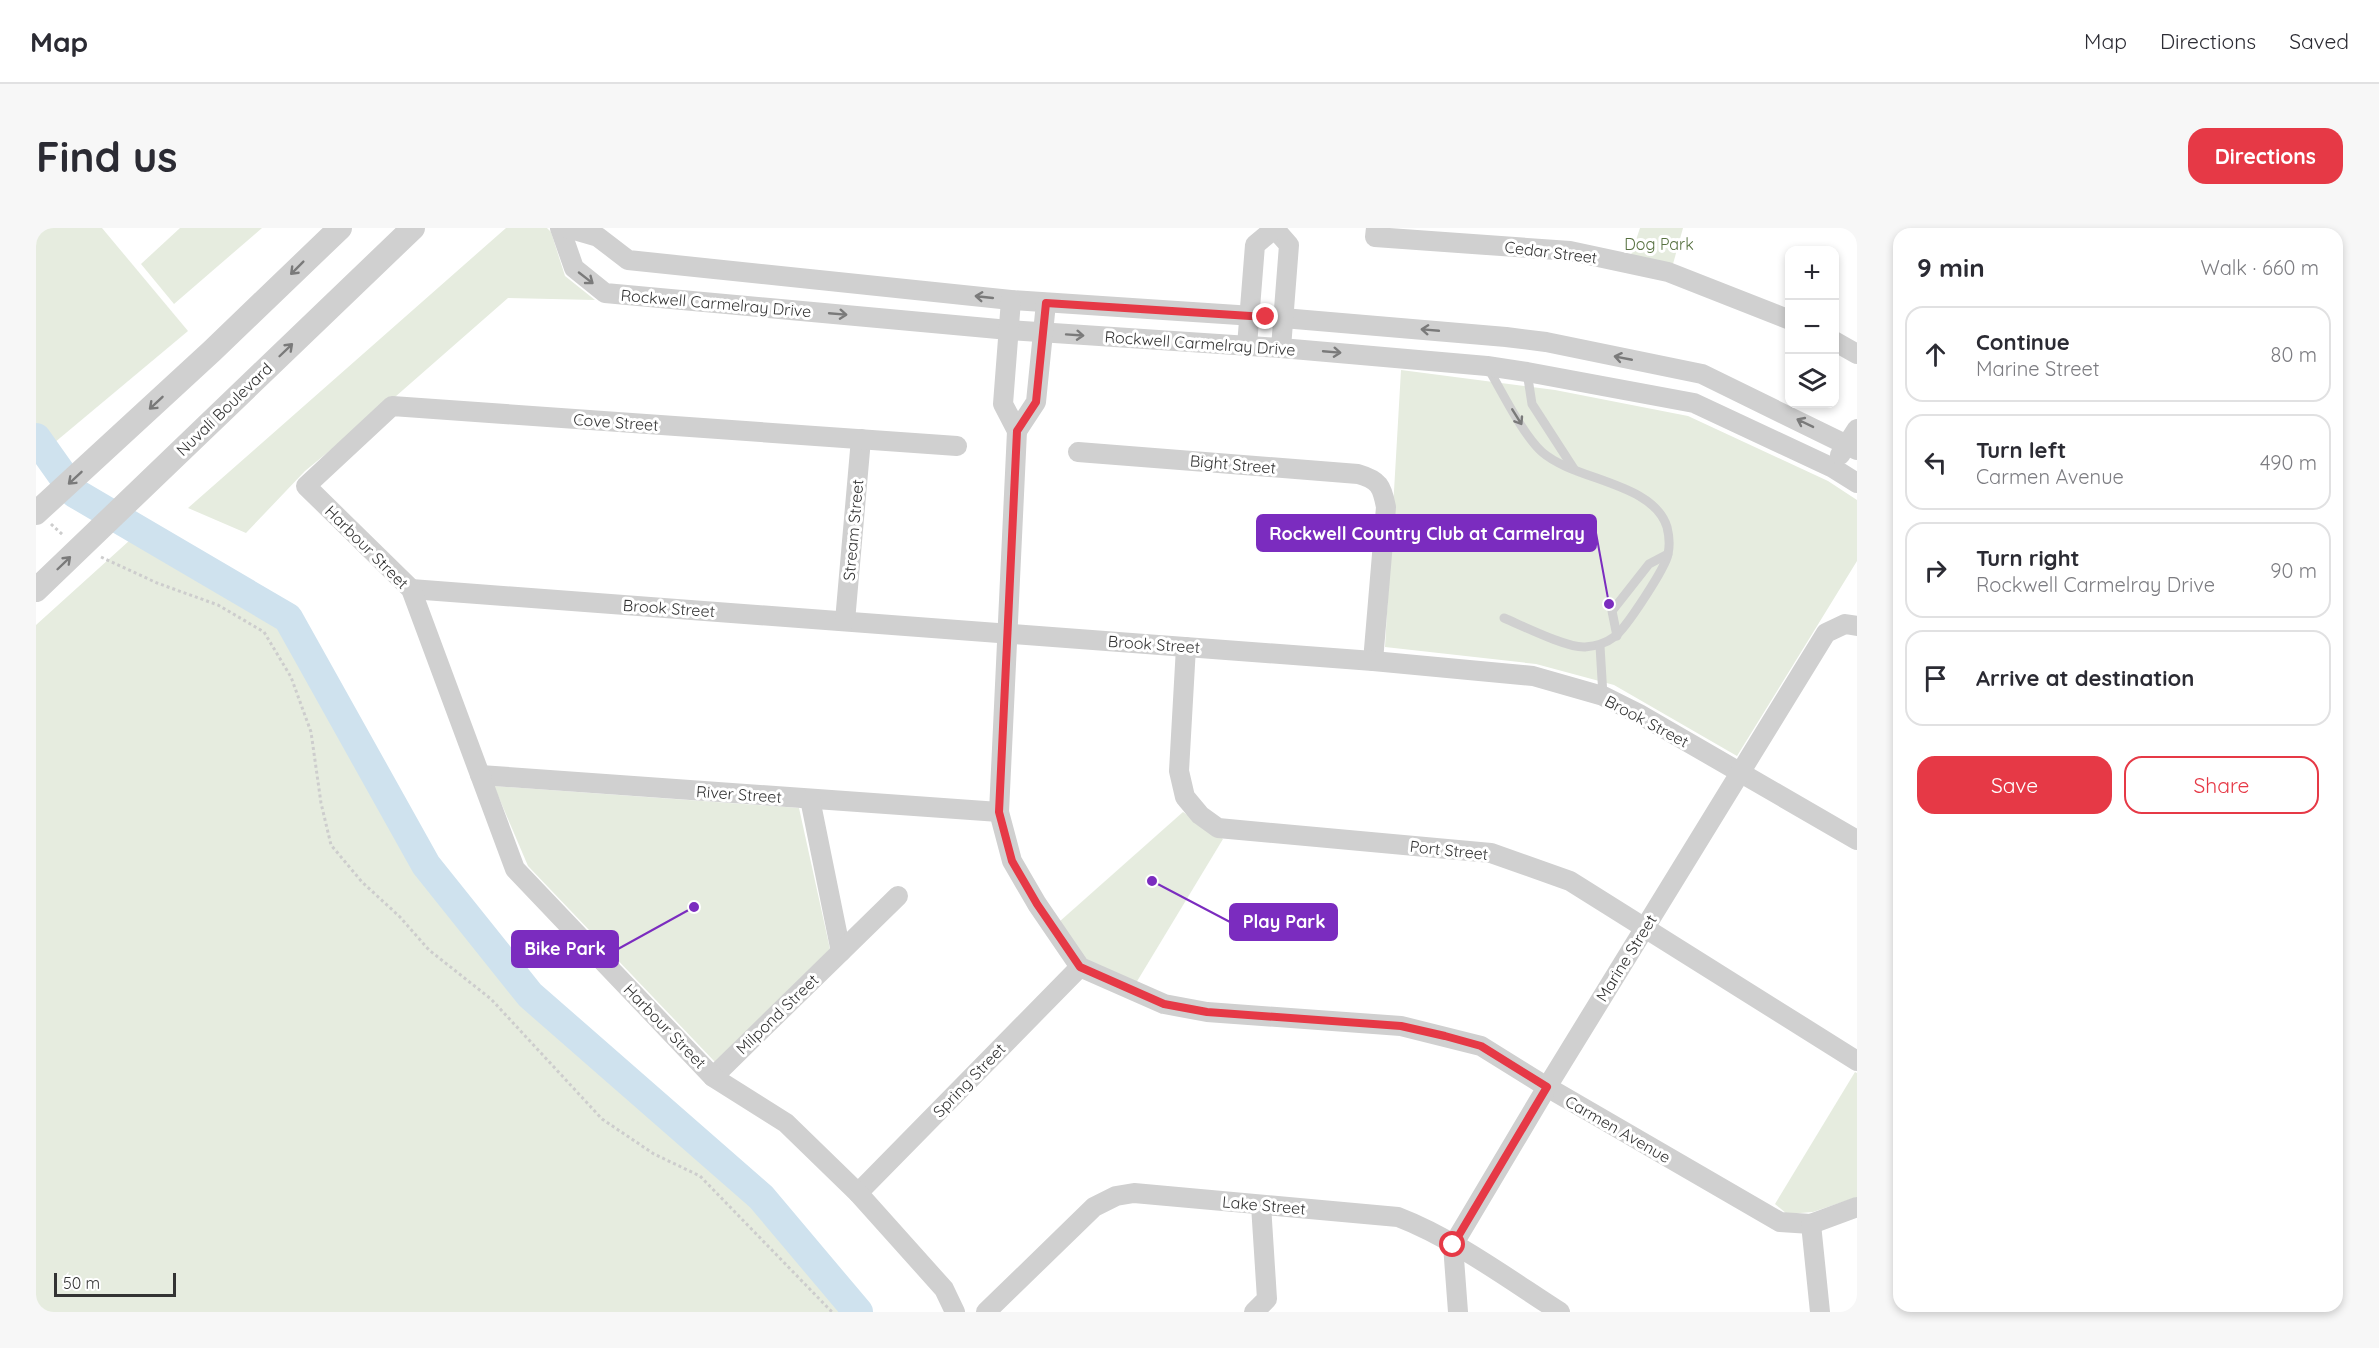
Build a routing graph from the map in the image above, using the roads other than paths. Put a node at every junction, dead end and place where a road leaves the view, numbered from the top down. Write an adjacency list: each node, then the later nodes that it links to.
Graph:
1 (340, 228): 29 (street, one-way to 29)
2 (413, 228): 32 (street, Nuvali Boulevard, one-way to 2)
3 (560, 228): 12 (street, Rockwell Carmelray Drive, one-way to 12)
4 (567, 228): 7 (street, Rockwell Carmelray Drive, one-way to 4)
5 (1274, 229): 9 (street); 10 (street)
6 (1375, 232): 11 (street, Cedar Street)
7 (1011, 300): 8 (street, Rockwell Carmelray Drive); 12 (street)
8 (1046, 303): 9 (street, Rockwell Carmelray Drive); 13 (street)
9 (1250, 316): 10 (street, Rockwell Carmelray Drive); 15 (street)
10 (1283, 318): 16 (street); 22 (street, Rockwell Carmelray Drive, one-way to 10)
11 (1785, 318)
12 (1009, 330): 13 (street, Rockwell Carmelray Drive); 20 (street)
13 (1043, 333): 15 (street, Rockwell Carmelray Drive, one-way to 15); 20 (street)
14 (1839, 344): 17 (street)
15 (1247, 346): 16 (street, Rockwell Carmelray Drive)
16 (1281, 348): 18 (street, Rockwell Carmelray Drive, one-way to 18)
17 (1857, 354)
18 (1487, 366): 19 (street, Rockwell Carmelray Drive); 26 (lane, one-way to 26)
19 (1527, 372): 25 (street, Rockwell Carmelray Drive); 26 (lane)
20 (1017, 431): 36 (street)
21 (861, 439): 23 (street, Cove Street); 28 (street, Cove Street); 34 (street, Stream Street)
22 (1854, 441): 25 (street)
23 (957, 446)
24 (1078, 452): 40 (street, Bight Street)
25 (1833, 468): 27 (street, Rockwell Carmelray Drive)
26 (1575, 471): 30 (lane)
27 (1857, 483)
28 (306, 486): 31 (street, Harbour Street)
29 (42, 508)
30 (1668, 554): 37 (lane); 37 (lane)
31 (411, 589): 34 (street, Brook Street); 43 (street, Harbour Street)
32 (36, 590)
33 (1504, 618): 38 (lane)
34 (845, 621): 36 (street, Brook Street)
35 (1851, 625): 42 (street, Marine Street)
36 (1006, 633): 39 (street, Brook Street); 45 (street)
37 (1617, 636): 38 (lane)
38 (1600, 646): 41 (lane)
39 (1186, 647): 40 (street, Brook Street); 48 (street, Port Street)
40 (1373, 661): 41 (street, Brook Street)
41 (1603, 696): 42 (street, Brook Street)
42 (1741, 773): 46 (street, Brook Street); 48 (street, Marine Street)
43 (480, 776): 44 (street, River Street); 52 (street, Harbour Street)
44 (810, 799): 45 (street, River Street); 49 (street)
45 (999, 812): 50 (street)
46 (1857, 840)
47 (897, 897): 49 (street, Milpond Street)
48 (1645, 928): 51 (street, Port Street); 53 (street, Marine Street)
49 (841, 952): 52 (street, Milpond Street)
50 (1080, 967): 53 (street, Carmen Avenue); 54 (street, Spring Street)
51 (1857, 1061)
52 (713, 1077): 54 (street, Harbour Street)
53 (1547, 1087): 57 (street, Carmen Avenue); 58 (street, Marine Street)
54 (858, 1193): 59 (street, Harbour Street)
55 (1261, 1205): 58 (street, Lake Street); 60 (street, Lake Street); 61 (street)
56 (1857, 1207): 57 (street, Carmen Avenue)
57 (1811, 1224): 64 (street)
58 (1453, 1245): 62 (street); 63 (street, Lake Street)
59 (955, 1312)
60 (986, 1312)
61 (1254, 1312)
62 (1458, 1312)
63 (1560, 1312)
64 (1820, 1312)

